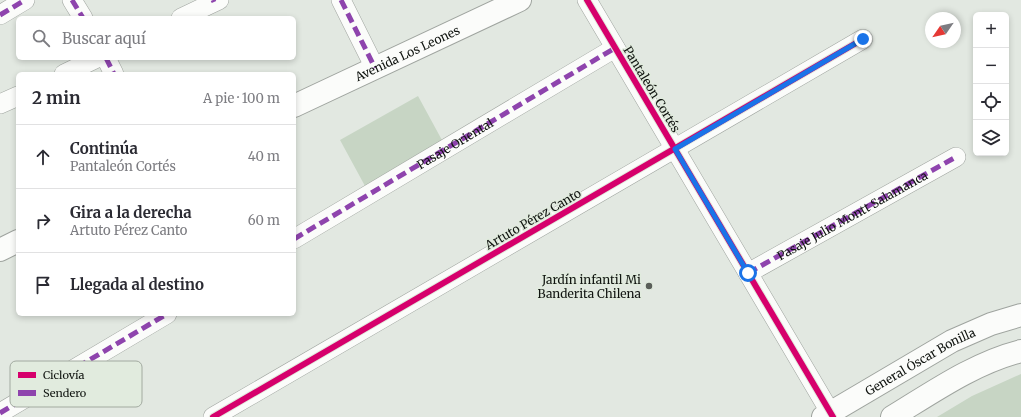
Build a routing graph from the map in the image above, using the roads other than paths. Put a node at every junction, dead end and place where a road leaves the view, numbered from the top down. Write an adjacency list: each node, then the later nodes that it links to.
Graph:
1 (26, 0): 7 (street)
2 (72, 0): 8 (street)
3 (341, 0): 14 (street)
4 (520, 0): 14 (street, Avenida Los Leones)
5 (587, 0): 11 (street, Pantaleón Cortés)
6 (215, 1): 9 (street)
7 (0, 15)
8 (82, 16)
9 (186, 16)
10 (863, 39): 20 (street, Artuto Pérez Canto)
11 (615, 48): 20 (street, Pantaleón Cortés); 22 (street, Pasaje Oriental)
12 (93, 60): 15 (street)
13 (107, 60): 16 (street)
14 (375, 68): 19 (street, Avenida Los Leones)
15 (68, 72)
16 (113, 72)
17 (16, 97): 18 (street)
18 (0, 104)
19 (296, 105)
20 (675, 149): 25 (street, Pantaleón Cortés); 33 (street, Artuto Pérez Canto)
21 (956, 157): 25 (street, Pasaje Julio Montt Salamanca)
22 (296, 238)
23 (16, 242): 24 (street)
24 (0, 250)
25 (748, 273): 32 (street, Pantaleón Cortés)
26 (1021, 315): 32 (street, General Óscar Bonilla)
27 (164, 316): 29 (street)
28 (1021, 351): 34 (street)
29 (88, 361)
30 (10, 407): 31 (street)
31 (0, 413)
32 (829, 416)
33 (213, 417)
34 (892, 417)

